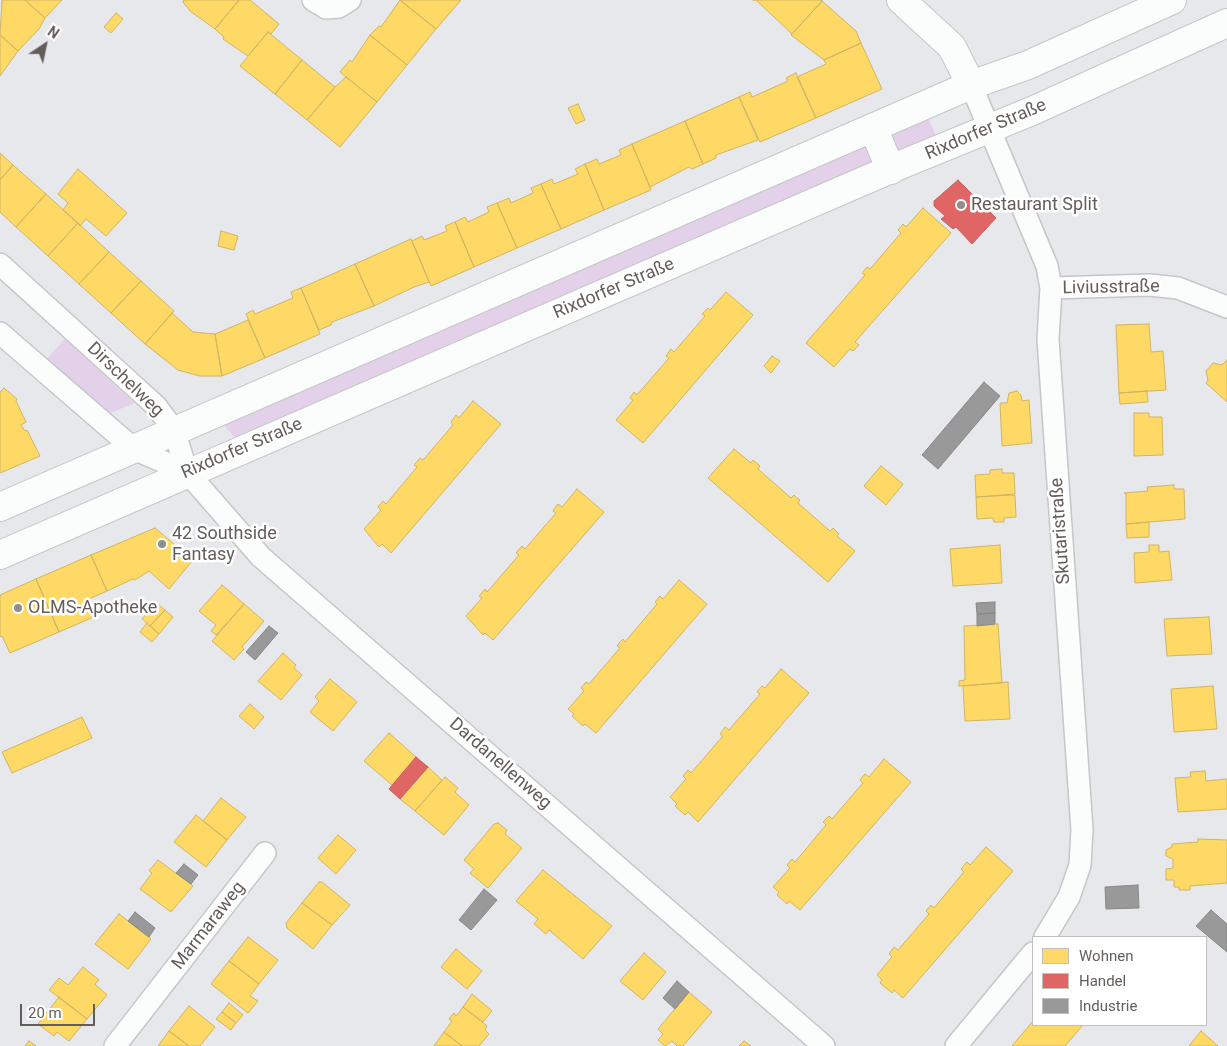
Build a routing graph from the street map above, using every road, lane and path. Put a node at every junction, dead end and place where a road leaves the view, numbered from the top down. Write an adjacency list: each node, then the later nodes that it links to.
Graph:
1 (313, 0): 2 (street)
2 (350, 0)
3 (901, 0): 6 (street)
4 (1172, 0): 6 (street)
5 (1227, 23): 8 (street, Rixdorfer Straße)
6 (971, 85): 7 (street); 8 (street, Skutaristraße)
7 (873, 128): 9 (street); 14 (street)
8 (990, 128): 9 (street, Rixdorfer Straße); 11 (street, Skutaristraße)
9 (891, 170): 16 (street, Rixdorfer Straße)
10 (0, 264): 14 (street, Dirschelweg)
11 (1051, 288): 12 (street, Liviusstraße); 20 (street, Skutaristraße)
12 (1227, 307)
13 (0, 333): 15 (street)
14 (174, 430): 15 (street); 16 (street, Dirschelweg)
15 (134, 449): 16 (street); 17 (street)
16 (187, 472): 18 (street, Rixdorfer Straße); 23 (street, Dardanellenweg)
17 (0, 507)
18 (0, 555)
19 (266, 853): 22 (street, Marmaraweg)
20 (1047, 936)
21 (1032, 954): 24 (street)
22 (115, 1046)
23 (824, 1046)
24 (956, 1046)

